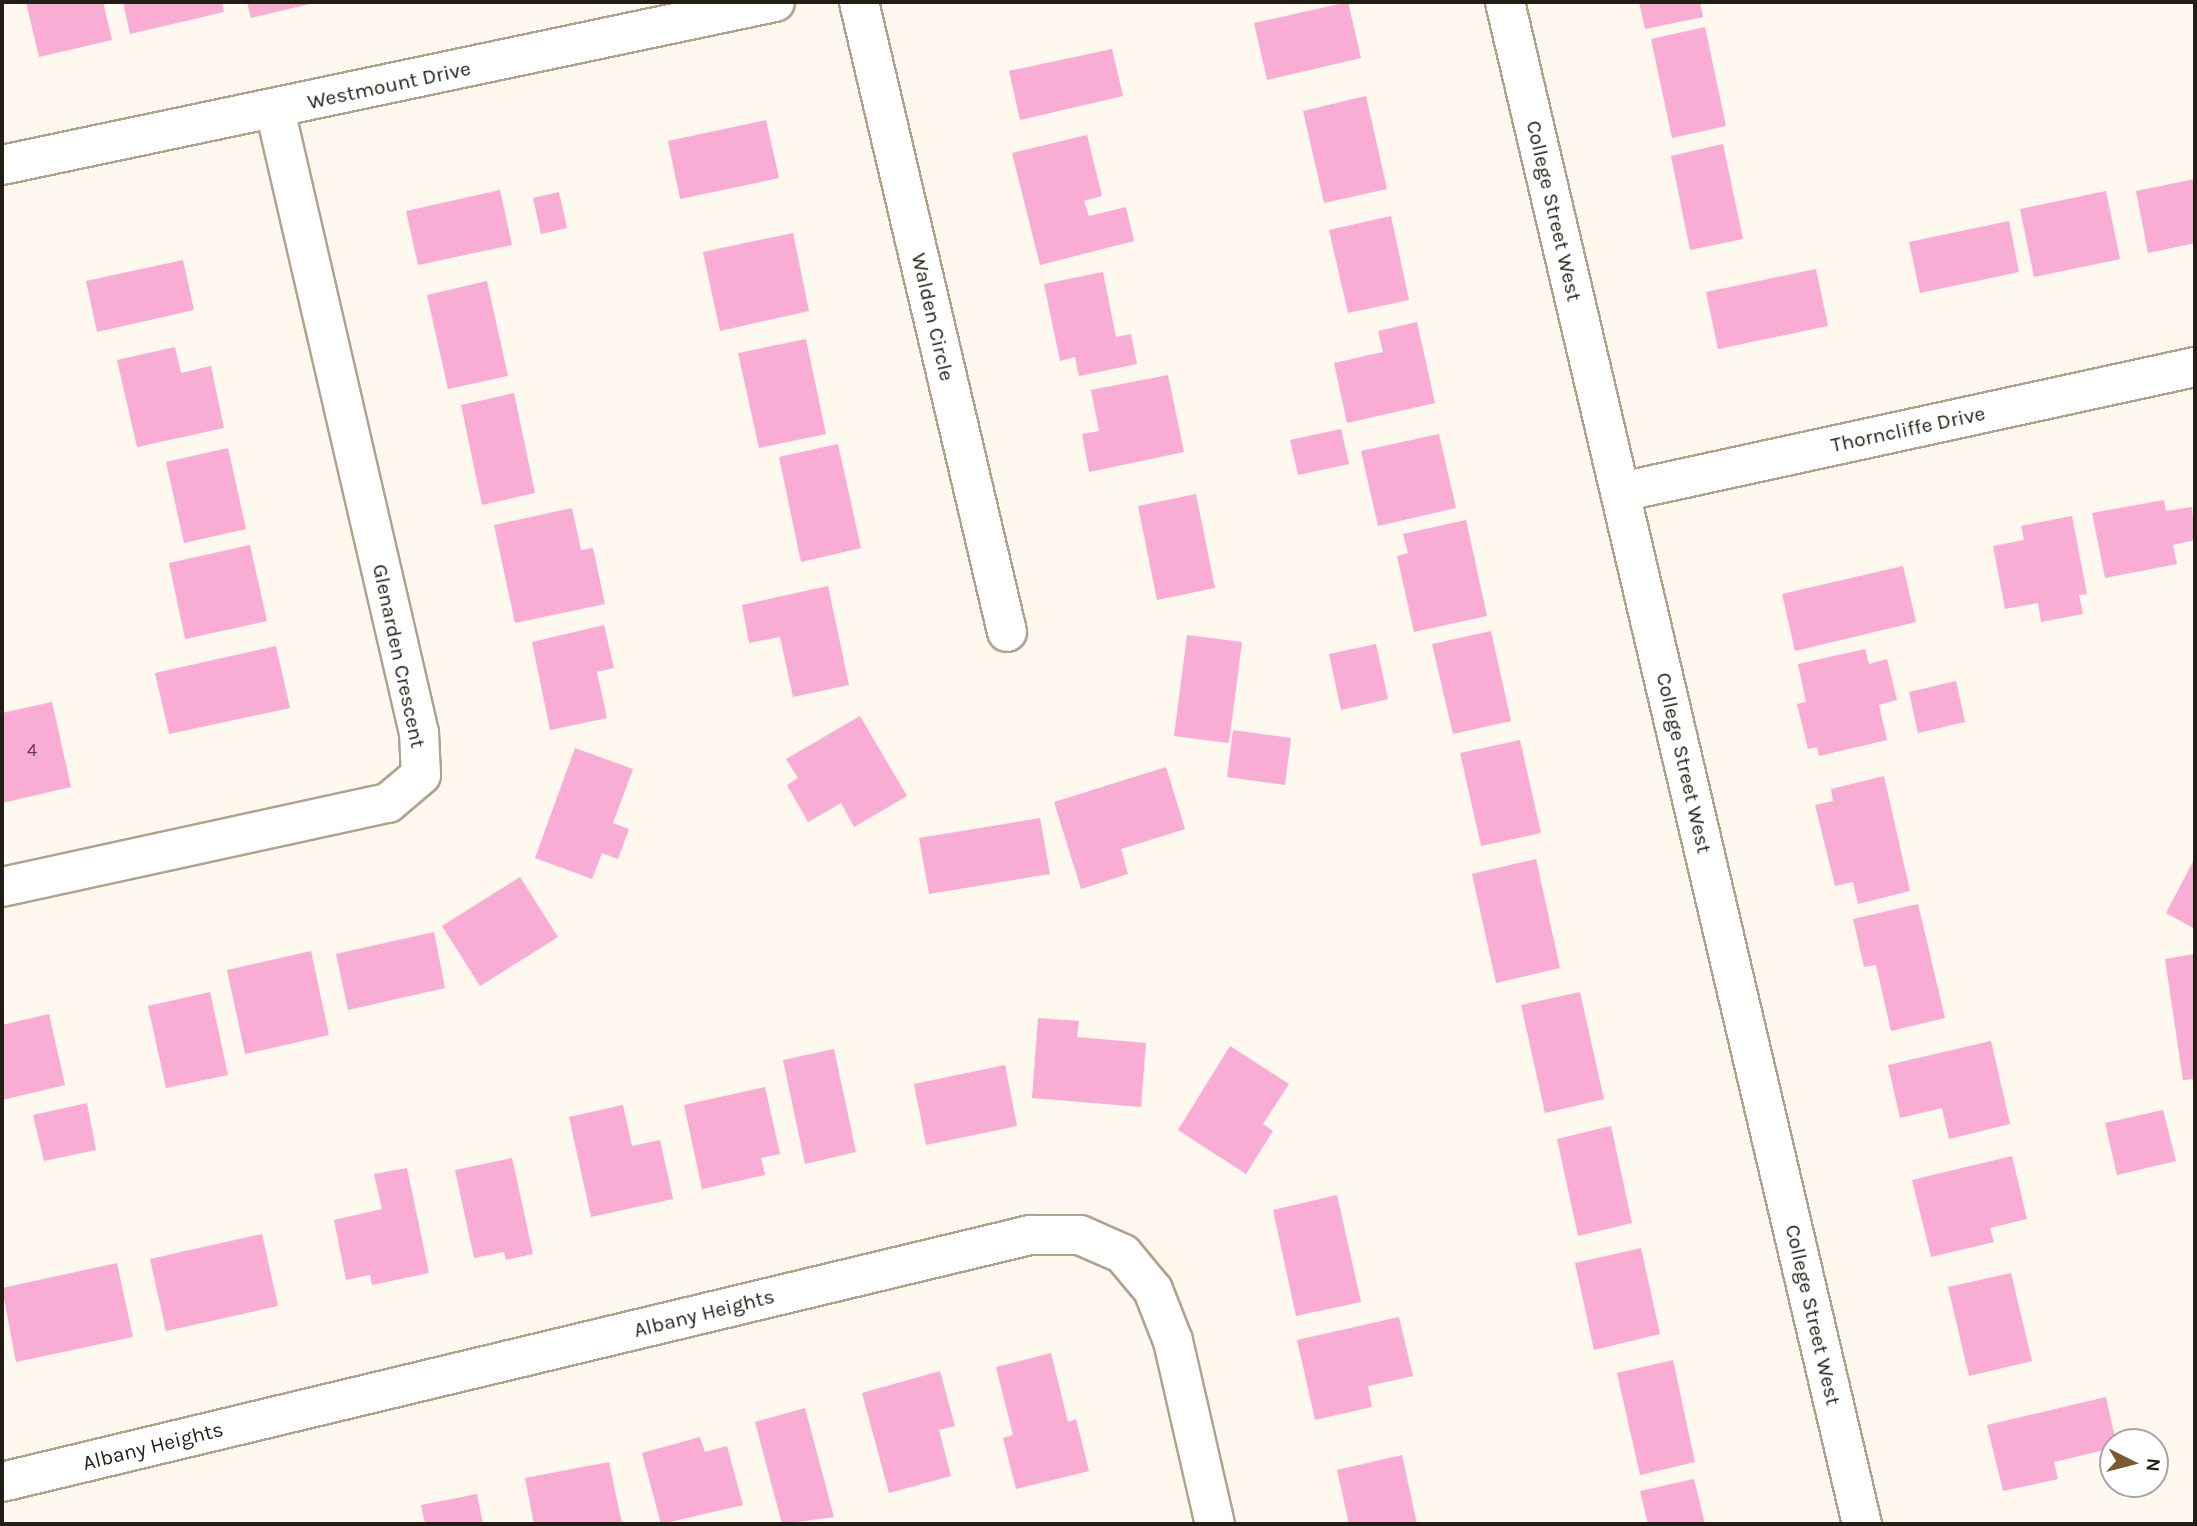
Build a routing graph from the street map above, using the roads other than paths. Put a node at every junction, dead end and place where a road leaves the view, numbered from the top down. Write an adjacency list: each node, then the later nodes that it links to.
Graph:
1 (775, 2): 4 (street, Westmount Drive)
2 (859, 2): 8 (street, Walden Circle)
3 (1505, 2): 7 (street, College Street West)
4 (275, 110): 5 (street, Westmount Drive); 9 (street, Glenarden Crescent)
5 (2, 165)
6 (2195, 367): 7 (street, Thorncliffe Drive)
7 (1620, 492): 12 (street, College Street West)
8 (1007, 632)
9 (2, 887)
10 (2, 1482): 11 (street, Albany Heights)
11 (1215, 1524)
12 (1862, 1524)

